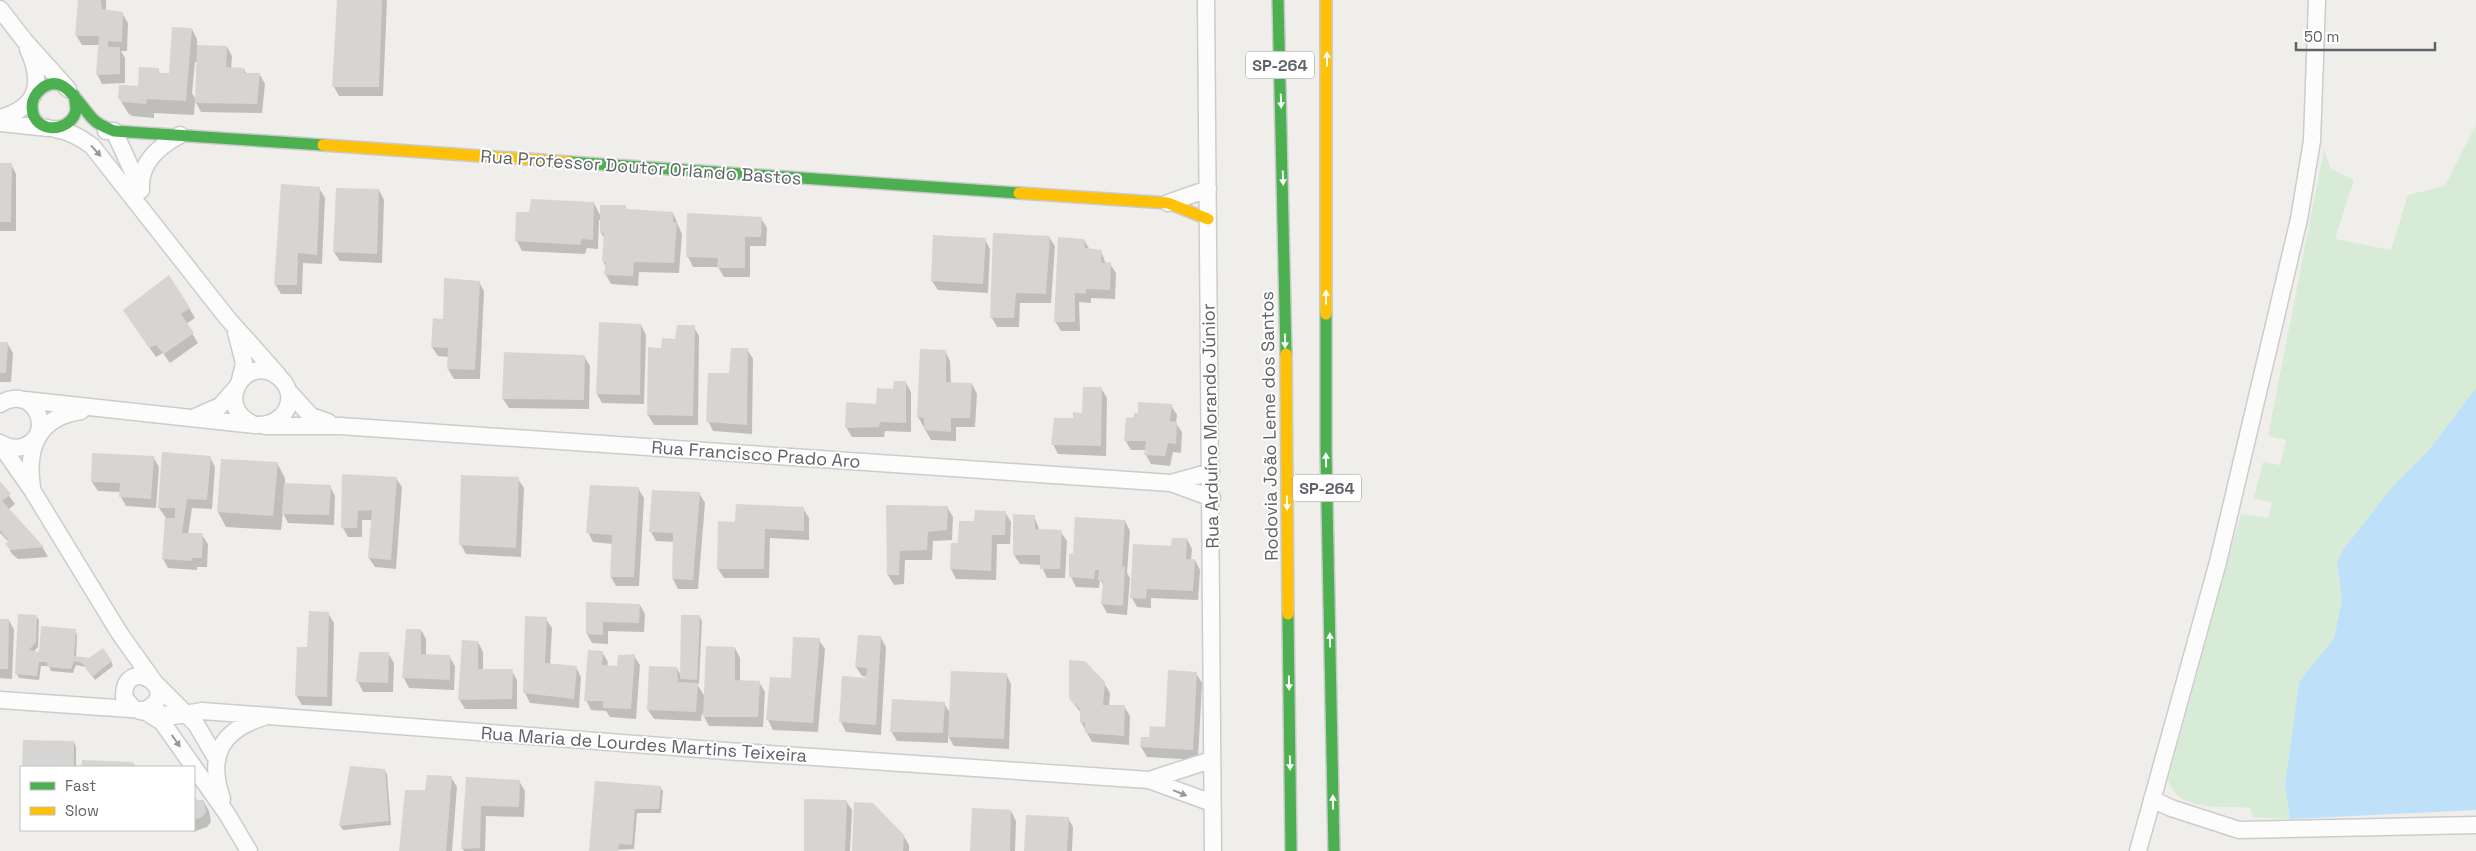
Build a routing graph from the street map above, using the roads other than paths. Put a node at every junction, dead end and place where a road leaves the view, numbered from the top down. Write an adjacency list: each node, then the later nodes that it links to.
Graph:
1 (1206, 0): 16 (street, Rua Arduíno Morando Júnior)
2 (1265, 0): 8 (street)
3 (1278, 0): 8 (main road, Rodovia João Leme dos Santos / SP-264)
4 (1326, 0): 56 (main road, SP-264, one-way to 4)
5 (2316, 0): 49 (street)
6 (0, 9): 7 (street)
7 (24, 40): 9 (street); 10 (street)
8 (1279, 46): 55 (main road, Rodovia João Leme dos Santos / SP-264, one-way to 55)
9 (72, 93): 10 (main road); 13 (main road); 14 (main road, Rua Professor Doutor Orlando Bastos)
10 (35, 96): 11 (street); 13 (main road)
11 (0, 118)
12 (0, 123): 13 (street, Rua Professor Doutor Orlando Bastos)
13 (56, 129): 14 (street, Rua Professor Doutor Orlando Bastos); 20 (street, one-way to 20)
14 (114, 131): 15 (main road, Rua Professor Doutor Orlando Bastos); 17 (street)
15 (181, 135): 17 (street); 18 (main road, Rua Professor Doutor Orlando Bastos)
16 (1208, 189): 18 (street, Rua Professor Doutor Orlando Bastos); 19 (street, Rua Arduíno Morando Júnior)
17 (141, 190): 20 (street)
18 (1168, 203): 19 (main road, Rua Professor Doutor Orlando Bastos)
19 (1208, 219): 32 (street, Rua Arduíno Morando Júnior)
20 (152, 220): 21 (street)
21 (228, 319): 22 (street); 23 (street)
22 (280, 377): 23 (street); 24 (street)
23 (238, 384): 27 (street, Rua Francisco Prado Aro); 28 (street)
24 (289, 392): 28 (street); 29 (street, Rua Francisco Prado Aro)
25 (8, 400): 26 (street, Rua Francisco Prado Aro); 30 (street)
26 (94, 409): 27 (street, Rua Francisco Prado Aro); 30 (street, Rua Francisco Prado Aro)
27 (185, 418): 28 (street, Rua Francisco Prado Aro)
28 (260, 425): 29 (street, Rua Francisco Prado Aro)
29 (340, 426): 33 (street, Rua Francisco Prado Aro)
30 (35, 438): 31 (street); 34 (street)
31 (0, 444): 34 (street)
32 (1210, 472): 33 (street, Rua Francisco Prado Aro); 35 (street, Rua Arduíno Morando Júnior)
33 (1171, 483): 35 (street, Rua Francisco Prado Aro)
34 (32, 490): 36 (street)
35 (1212, 498): 45 (street, Rua Arduíno Morando Júnior)
36 (120, 634): 37 (street); 38 (street)
37 (155, 683): 38 (street); 41 (street); 42 (street)
38 (127, 684): 40 (street, Rua Maria de Lourdes Martins Teixeira); 41 (street)
39 (0, 700): 40 (street, Rua Maria de Lourdes Martins Teixeira)
40 (78, 706): 41 (street, Rua Maria de Lourdes Martins Teixeira)
41 (137, 710): 42 (street, Rua Maria de Lourdes Martins Teixeira); 46 (street, one-way to 46)
42 (186, 713): 43 (street, Rua Maria de Lourdes Martins Teixeira); 44 (street)
43 (269, 716): 44 (street); 48 (street, Rua Maria de Lourdes Martins Teixeira)
44 (216, 758): 51 (street)
45 (1211, 760): 48 (street, Rua Maria de Lourdes Martins Teixeira); 50 (street, Rua Arduíno Morando Júnior)
46 (193, 766)
47 (195, 769): 51 (street, one-way to 51)
48 (1149, 780): 50 (street, Rua Maria de Lourdes Martins Teixeira, one-way to 50)
49 (2152, 799): 52 (street); 57 (street)
50 (1212, 803): 54 (street, Rua Arduíno Morando Júnior)
51 (227, 814): 53 (street)
52 (2476, 825)
53 (249, 851)
54 (1213, 851)
55 (1291, 851)
56 (1334, 851)
57 (2138, 851)

